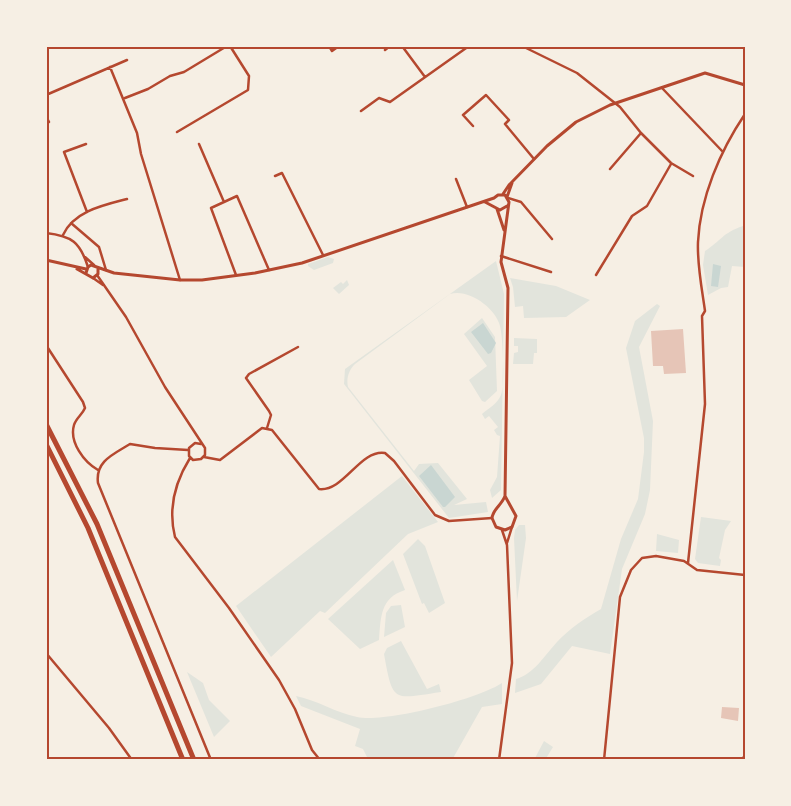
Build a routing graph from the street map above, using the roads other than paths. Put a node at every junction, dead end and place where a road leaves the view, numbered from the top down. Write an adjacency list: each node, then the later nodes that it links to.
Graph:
1 (229, 46): 15 (street); 22 (street)
2 (329, 46): 3 (street)
3 (339, 46)
4 (390, 46): 8 (street)
5 (402, 46): 11 (street)
6 (469, 46): 11 (street)
7 (522, 46): 16 (street)
8 (385, 50)
9 (127, 60): 10 (street)
10 (110, 67): 14 (street); 15 (street)
11 (425, 77): 17 (street)
12 (745, 85): 13 (street)
13 (660, 86): 16 (street); 26 (street)
14 (46, 95)
15 (124, 98): 61 (street)
16 (614, 103): 23 (street); 27 (street)
17 (361, 110)
18 (745, 114): 26 (street)
19 (46, 116): 20 (street)
20 (46, 124)
21 (473, 126): 27 (street)
22 (177, 132)
23 (641, 133): 28 (street); 29 (street)
24 (86, 144): 41 (street)
25 (199, 144): 37 (street)
26 (724, 152): 82 (street)
27 (534, 159): 33 (street)
28 (671, 163): 31 (street); 59 (street)
29 (610, 170)
30 (275, 176): 47 (street)
31 (693, 176)
32 (456, 179): 39 (street)
33 (506, 196): 34 (street); 38 (street); 46 (street)
34 (494, 198): 36 (street); 40 (street)
35 (127, 199): 41 (street)
36 (484, 201): 39 (street); 40 (street)
37 (224, 202): 54 (street); 58 (street)
38 (507, 206): 40 (street); 43 (street)
39 (467, 207): 47 (street)
40 (496, 207): 43 (street)
41 (87, 212): 42 (street)
42 (71, 223): 45 (street); 55 (street)
43 (504, 230): 49 (street)
44 (46, 233): 45 (street)
45 (63, 235): 48 (street)
46 (552, 239)
47 (323, 255): 54 (street)
48 (84, 256): 51 (street); 53 (street)
49 (501, 256): 56 (street); 75 (street)
50 (46, 260): 53 (street)
51 (94, 265): 52 (street); 53 (street)
52 (98, 269): 55 (street); 57 (street)
53 (87, 270): 60 (street)
54 (269, 270): 58 (street)
55 (109, 272): 57 (street); 61 (street)
56 (551, 272)
57 (98, 275): 60 (street); 62 (street)
58 (236, 275): 61 (street)
59 (596, 275)
60 (93, 278): 62 (street)
61 (180, 280)
62 (104, 286): 67 (street)
63 (46, 345): 74 (street)
64 (298, 347): 66 (street)
65 (46, 424): 88 (highway)
66 (267, 428): 72 (street); 78 (street)
67 (194, 432): 68 (street); 70 (street)
68 (195, 443): 70 (street); 71 (street)
69 (46, 444): 87 (highway)
70 (201, 444): 72 (street)
71 (188, 450): 73 (street); 74 (street)
72 (204, 457): 73 (street)
73 (190, 458): 90 (street)
74 (98, 470): 89 (street)
75 (505, 496): 76 (street); 77 (street)
76 (501, 506): 77 (street); 78 (street)
77 (510, 507): 79 (street)
78 (492, 518): 80 (street)
79 (512, 527): 80 (street); 81 (street)
80 (502, 530): 81 (street)
81 (507, 545): 91 (street)
82 (688, 563): 83 (street); 92 (street)
83 (745, 575)
84 (46, 654): 86 (street)
85 (745, 756): 93 (street)
86 (132, 760)
87 (183, 760)
88 (194, 760)
89 (211, 760)
90 (320, 760)
91 (499, 760)
92 (604, 760)
93 (741, 760)

